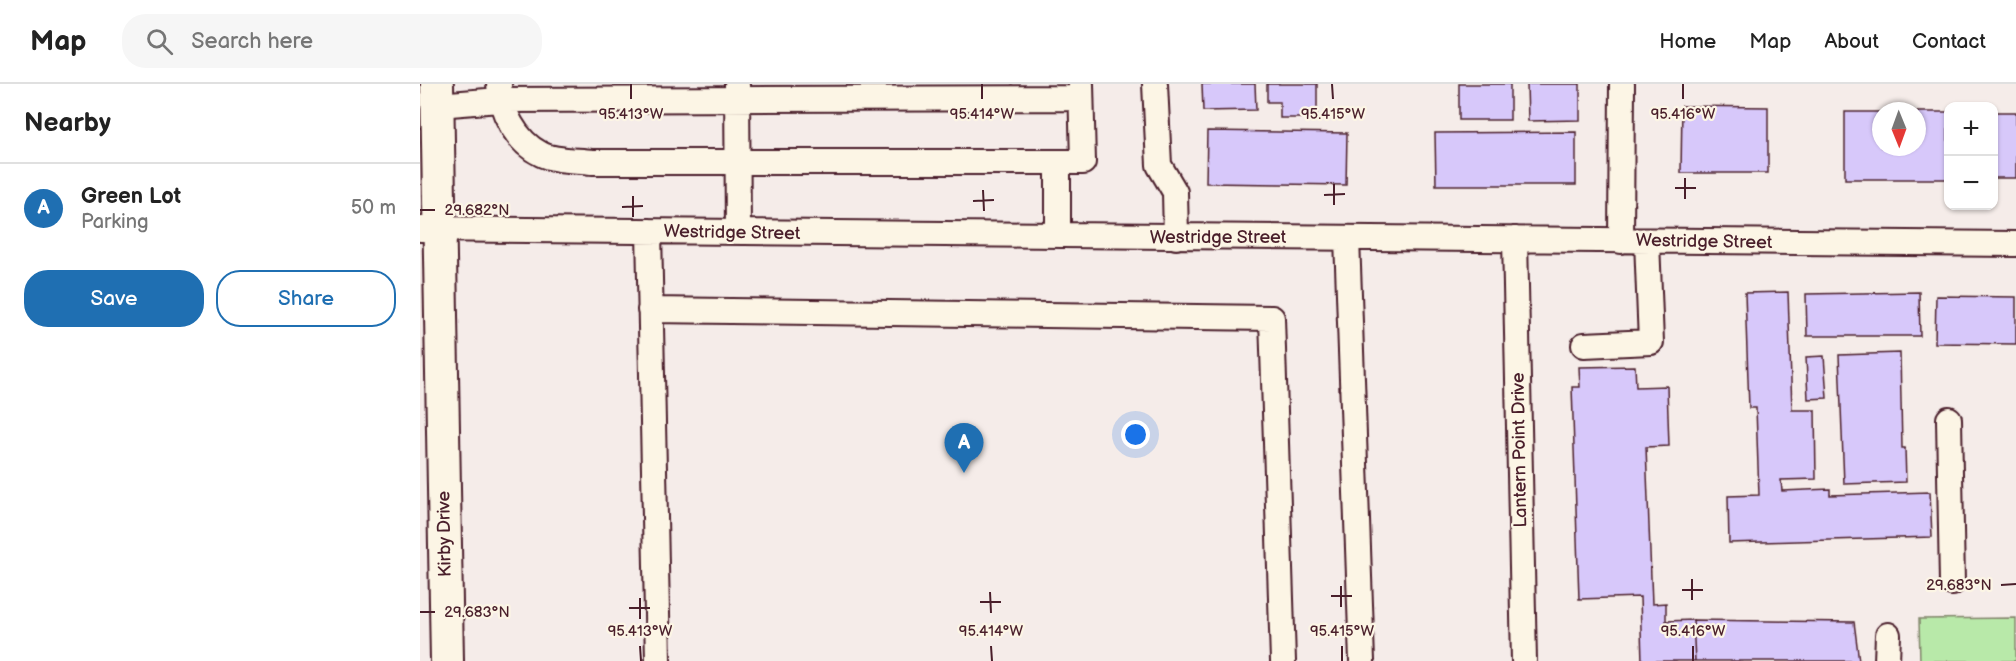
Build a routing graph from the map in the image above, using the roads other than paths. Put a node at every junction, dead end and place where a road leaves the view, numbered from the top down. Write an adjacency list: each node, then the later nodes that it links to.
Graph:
1 (1155, 84): 13 (street)
2 (1622, 84): 16 (street)
3 (1081, 91): 5 (street); 8 (street)
4 (499, 92): 5 (street); 6 (street); 7 (street)
5 (737, 92): 7 (street)
6 (437, 94): 9 (main road, Kirby Drive)
7 (738, 162): 8 (street); 11 (street)
8 (1058, 162): 12 (street)
9 (430, 229): 10 (street, Westridge Street); 24 (main road, Kirby Drive)
10 (649, 231): 11 (street, Westridge Street); 19 (street)
11 (738, 232): 12 (street, Westridge Street)
12 (1058, 235): 13 (street, Westridge Street)
13 (1176, 237): 14 (street, Westridge Street)
14 (1347, 238): 15 (street, Westridge Street); 27 (street)
15 (1515, 239): 16 (street, Westridge Street); 28 (street, Lantern Point Drive)
16 (1621, 241): 17 (street, Westridge Street)
17 (1647, 241): 18 (street, Westridge Street); 20 (street)
18 (2016, 244)
19 (650, 310): 25 (street); 26 (street)
20 (1584, 345)
21 (1949, 419): 22 (street)
22 (1952, 583)
23 (1888, 635): 29 (street)
24 (447, 661)
25 (658, 661)
26 (1283, 661)
27 (1362, 661)
28 (1524, 661)
29 (1887, 661)

